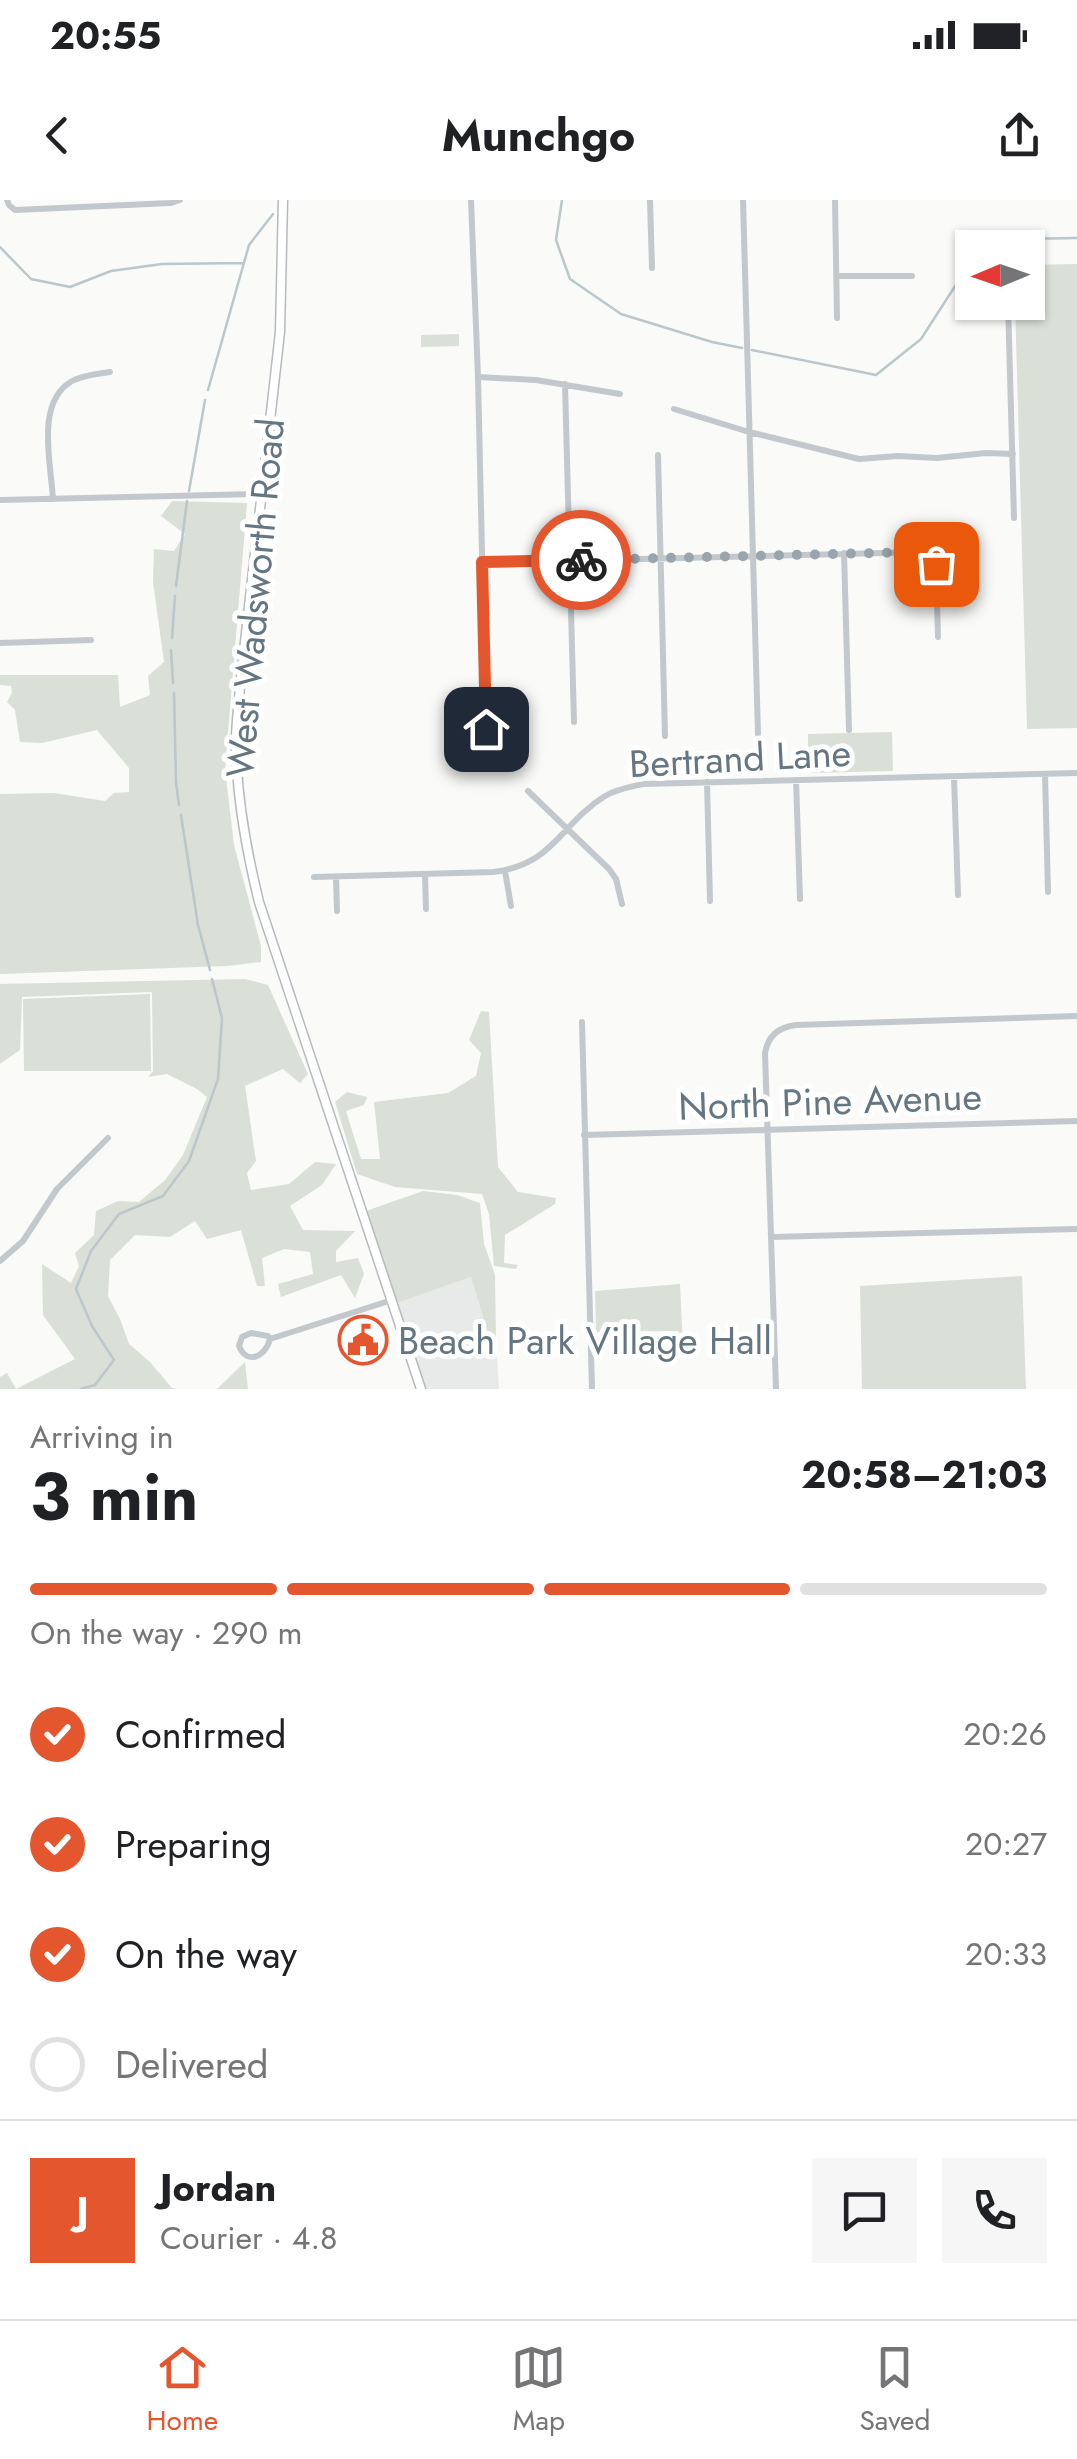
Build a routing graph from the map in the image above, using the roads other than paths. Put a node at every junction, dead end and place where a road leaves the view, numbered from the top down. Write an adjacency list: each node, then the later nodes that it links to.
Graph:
1 (8, 200): 8 (street)
2 (180, 200): 8 (street)
3 (284, 200): 22 (main road, West Wadsworth Road)
4 (471, 200): 15 (street)
5 (650, 200): 9 (street)
6 (743, 200): 19 (street)
7 (835, 200): 10 (street)
8 (100, 203)
9 (652, 268)
10 (836, 276): 11 (street); 12 (street)
11 (912, 276)
12 (837, 318)
13 (1009, 320): 20 (street)
14 (110, 372): 23 (street)
15 (478, 376): 16 (street); 30 (street)
16 (566, 384): 17 (street); 29 (street)
17 (620, 394)
18 (674, 409): 19 (street)
19 (749, 432): 20 (street); 27 (street)
20 (1013, 454): 25 (street)
21 (658, 455): 28 (street)
22 (262, 494): 23 (street); 67 (main road, West Wadsworth Road)
23 (53, 498): 24 (street)
24 (0, 500)
25 (1014, 518)
26 (844, 554): 27 (street); 31 (street); 36 (street)
27 (752, 556): 28 (street); 37 (street)
28 (661, 558): 29 (street); 38 (street)
29 (569, 560): 30 (street); 34 (street)
30 (482, 562): 35 (street)
31 (938, 637)
32 (91, 640): 33 (street)
33 (0, 643)
34 (574, 722)
35 (486, 729)
36 (848, 730)
37 (758, 734)
38 (665, 736)
39 (1077, 773): 40 (street, Bertrand Lane)
40 (1044, 774): 41 (street, Bertrand Lane); 50 (street)
41 (954, 777): 42 (street, Bertrand Lane); 51 (street)
42 (796, 780): 43 (street, Bertrand Lane); 52 (street)
43 (707, 782): 45 (street, Bertrand Lane); 53 (street)
44 (528, 791): 45 (street)
45 (569, 829): 46 (street, Bertrand Lane); 54 (street)
46 (505, 871): 47 (street, Bertrand Lane); 55 (street)
47 (425, 874): 48 (street, Bertrand Lane); 56 (street)
48 (336, 877): 49 (street, Bertrand Lane); 57 (street)
49 (314, 878)
50 (1048, 892)
51 (958, 894)
52 (800, 899)
53 (710, 901)
54 (622, 904)
55 (511, 906)
56 (426, 909)
57 (338, 912)
58 (1077, 1016): 61 (street)
59 (582, 1022): 62 (street)
60 (1077, 1121): 61 (street, North Pine Avenue)
61 (768, 1130): 62 (street, North Pine Avenue); 65 (street)
62 (584, 1135): 70 (street)
63 (108, 1138): 66 (street)
64 (1077, 1229): 65 (street)
65 (771, 1237): 71 (street)
66 (0, 1261)
67 (392, 1300): 68 (street); 69 (main road, West Wadsworth Road)
68 (270, 1339): 68 (street)
69 (421, 1389)
70 (592, 1389)
71 (776, 1389)

